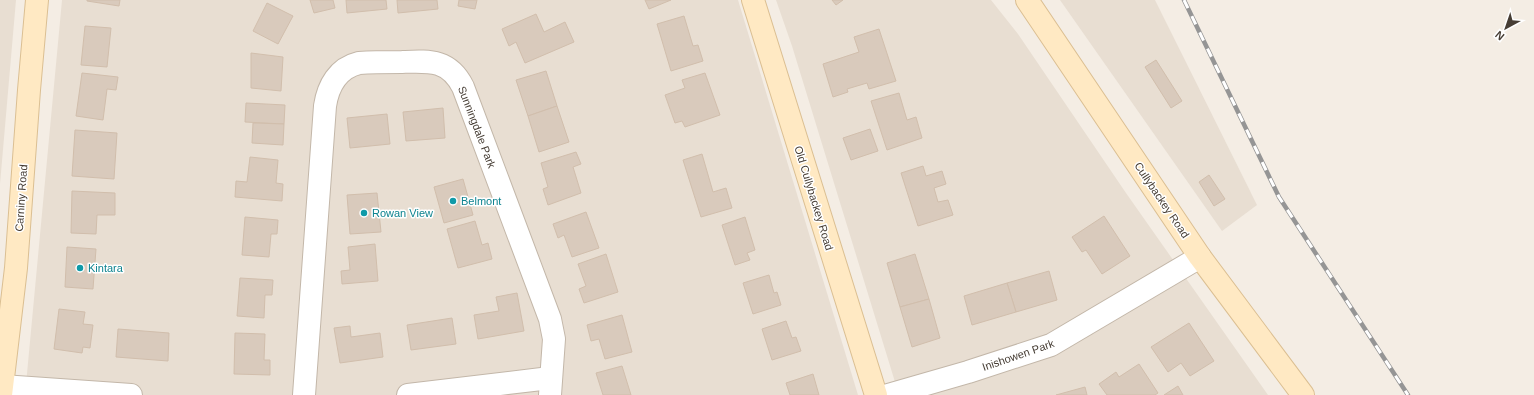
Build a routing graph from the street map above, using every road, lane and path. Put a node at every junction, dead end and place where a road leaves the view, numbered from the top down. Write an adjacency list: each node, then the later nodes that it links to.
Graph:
1 (38, 0): 6 (street, Carniny Road)
2 (753, 0): 10 (street, Old Cullybackey Road)
3 (1027, 0): 4 (street, Cullybackey Road)
4 (1200, 257): 11 (street, Inishowen Park); 12 (street, Cullybackey Road)
5 (550, 387): 8 (street, Sunningdale Park); 9 (street, Sunningdale Park)
6 (2, 390): 7 (street)
7 (131, 395)
8 (304, 395)
9 (408, 395)
10 (876, 395)
11 (888, 395)
12 (1303, 395)

